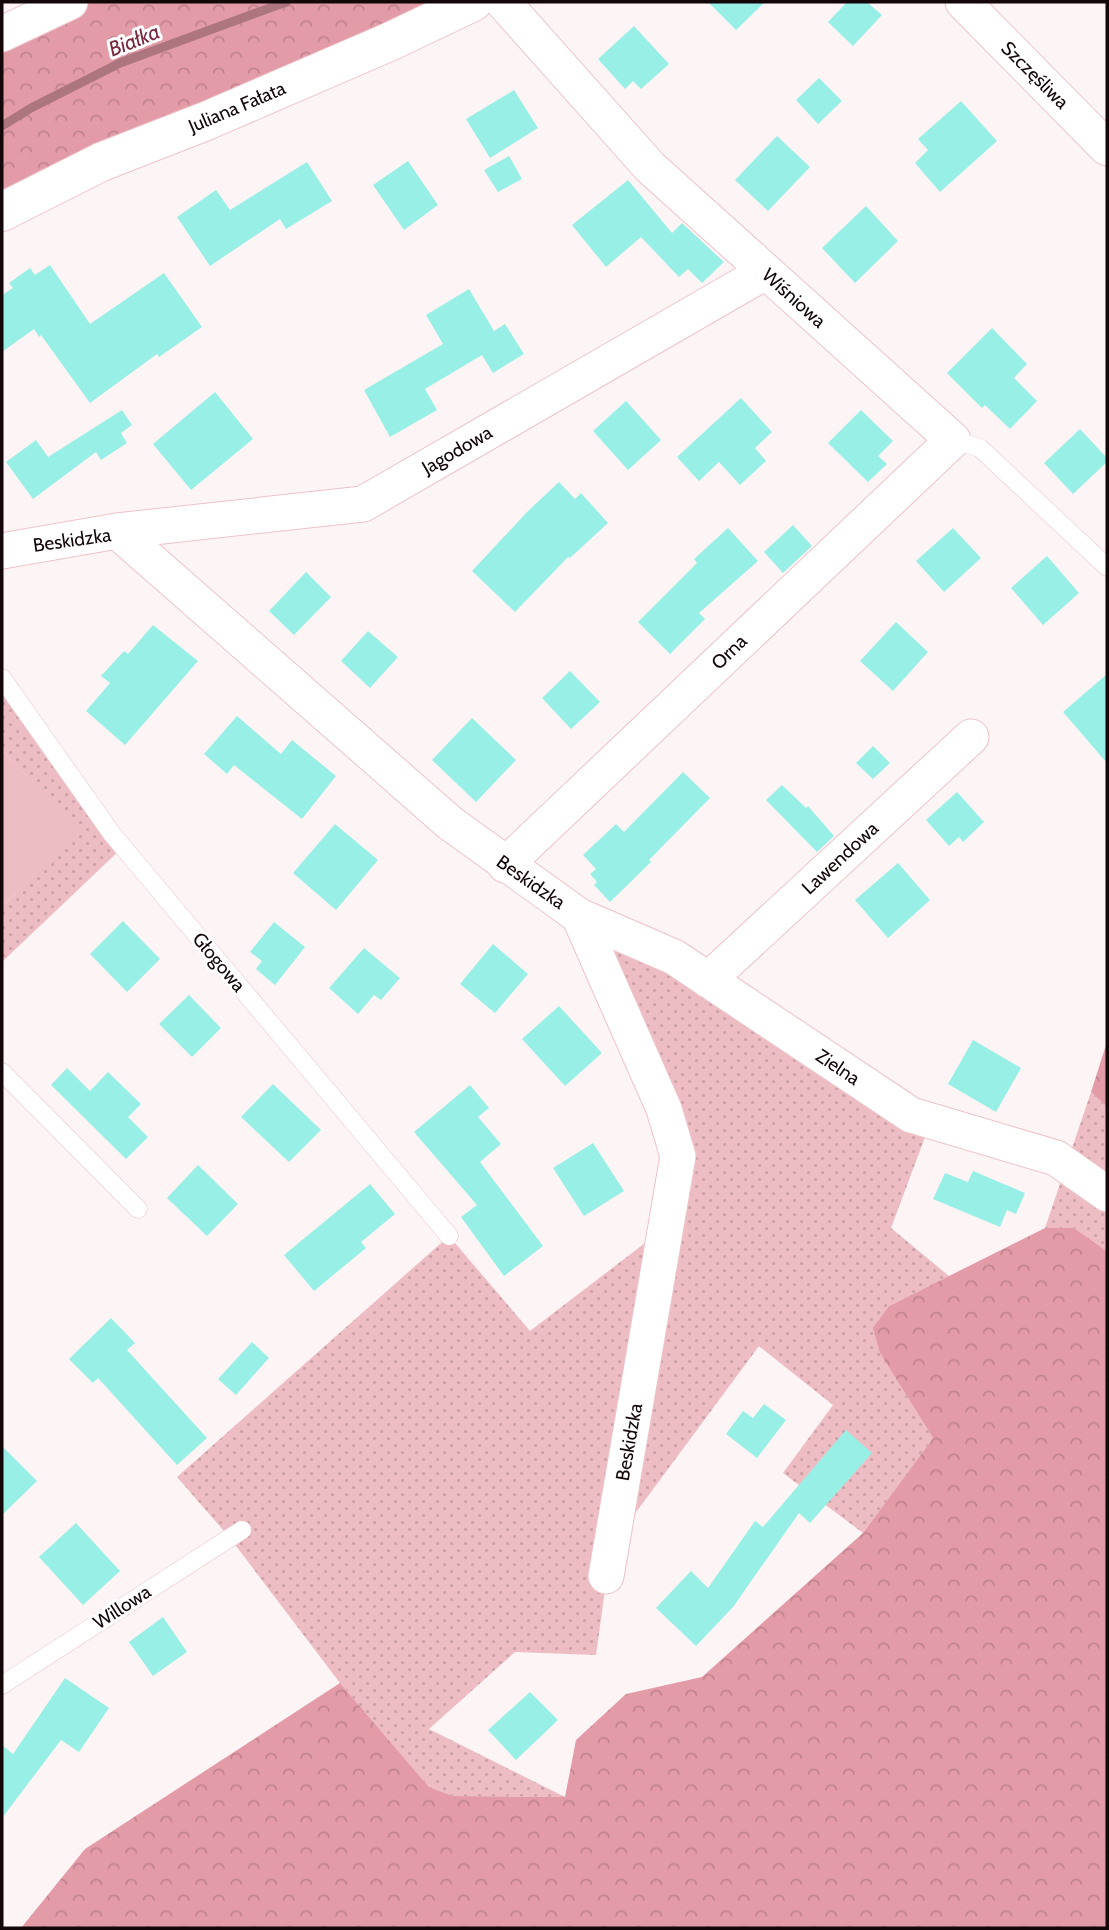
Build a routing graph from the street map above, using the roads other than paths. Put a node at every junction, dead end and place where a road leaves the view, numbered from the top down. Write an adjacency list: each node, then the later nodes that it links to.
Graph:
1 (71, 2): 5 (street)
2 (473, 2): 7 (street, Juliana Fałata)
3 (503, 2): 8 (street, Wiśniowa)
4 (963, 2): 6 (street, Szczęśliwa)
5 (2, 34)
6 (1107, 148)
7 (2, 212)
8 (765, 272): 9 (street, Wiśniowa); 10 (street, Jagodowa)
9 (953, 440): 12 (lane, Wiśniowa); 15 (street, Orna)
10 (117, 531): 11 (street, Beskidzka); 15 (street, Beskidzka)
11 (2, 551)
12 (1107, 567)
13 (2, 678): 21 (lane, Głogowa)
14 (971, 737): 17 (street, Lawendowa)
15 (505, 865): 16 (street, Beskidzka)
16 (579, 916): 17 (street, Zielna); 23 (street, Beskidzka)
17 (708, 980): 19 (street, Zielna)
18 (2, 1072): 20 (lane)
19 (1107, 1194)
20 (138, 1209)
21 (449, 1236)
22 (242, 1530): 24 (lane, Willowa)
23 (606, 1576)
24 (2, 1685)

